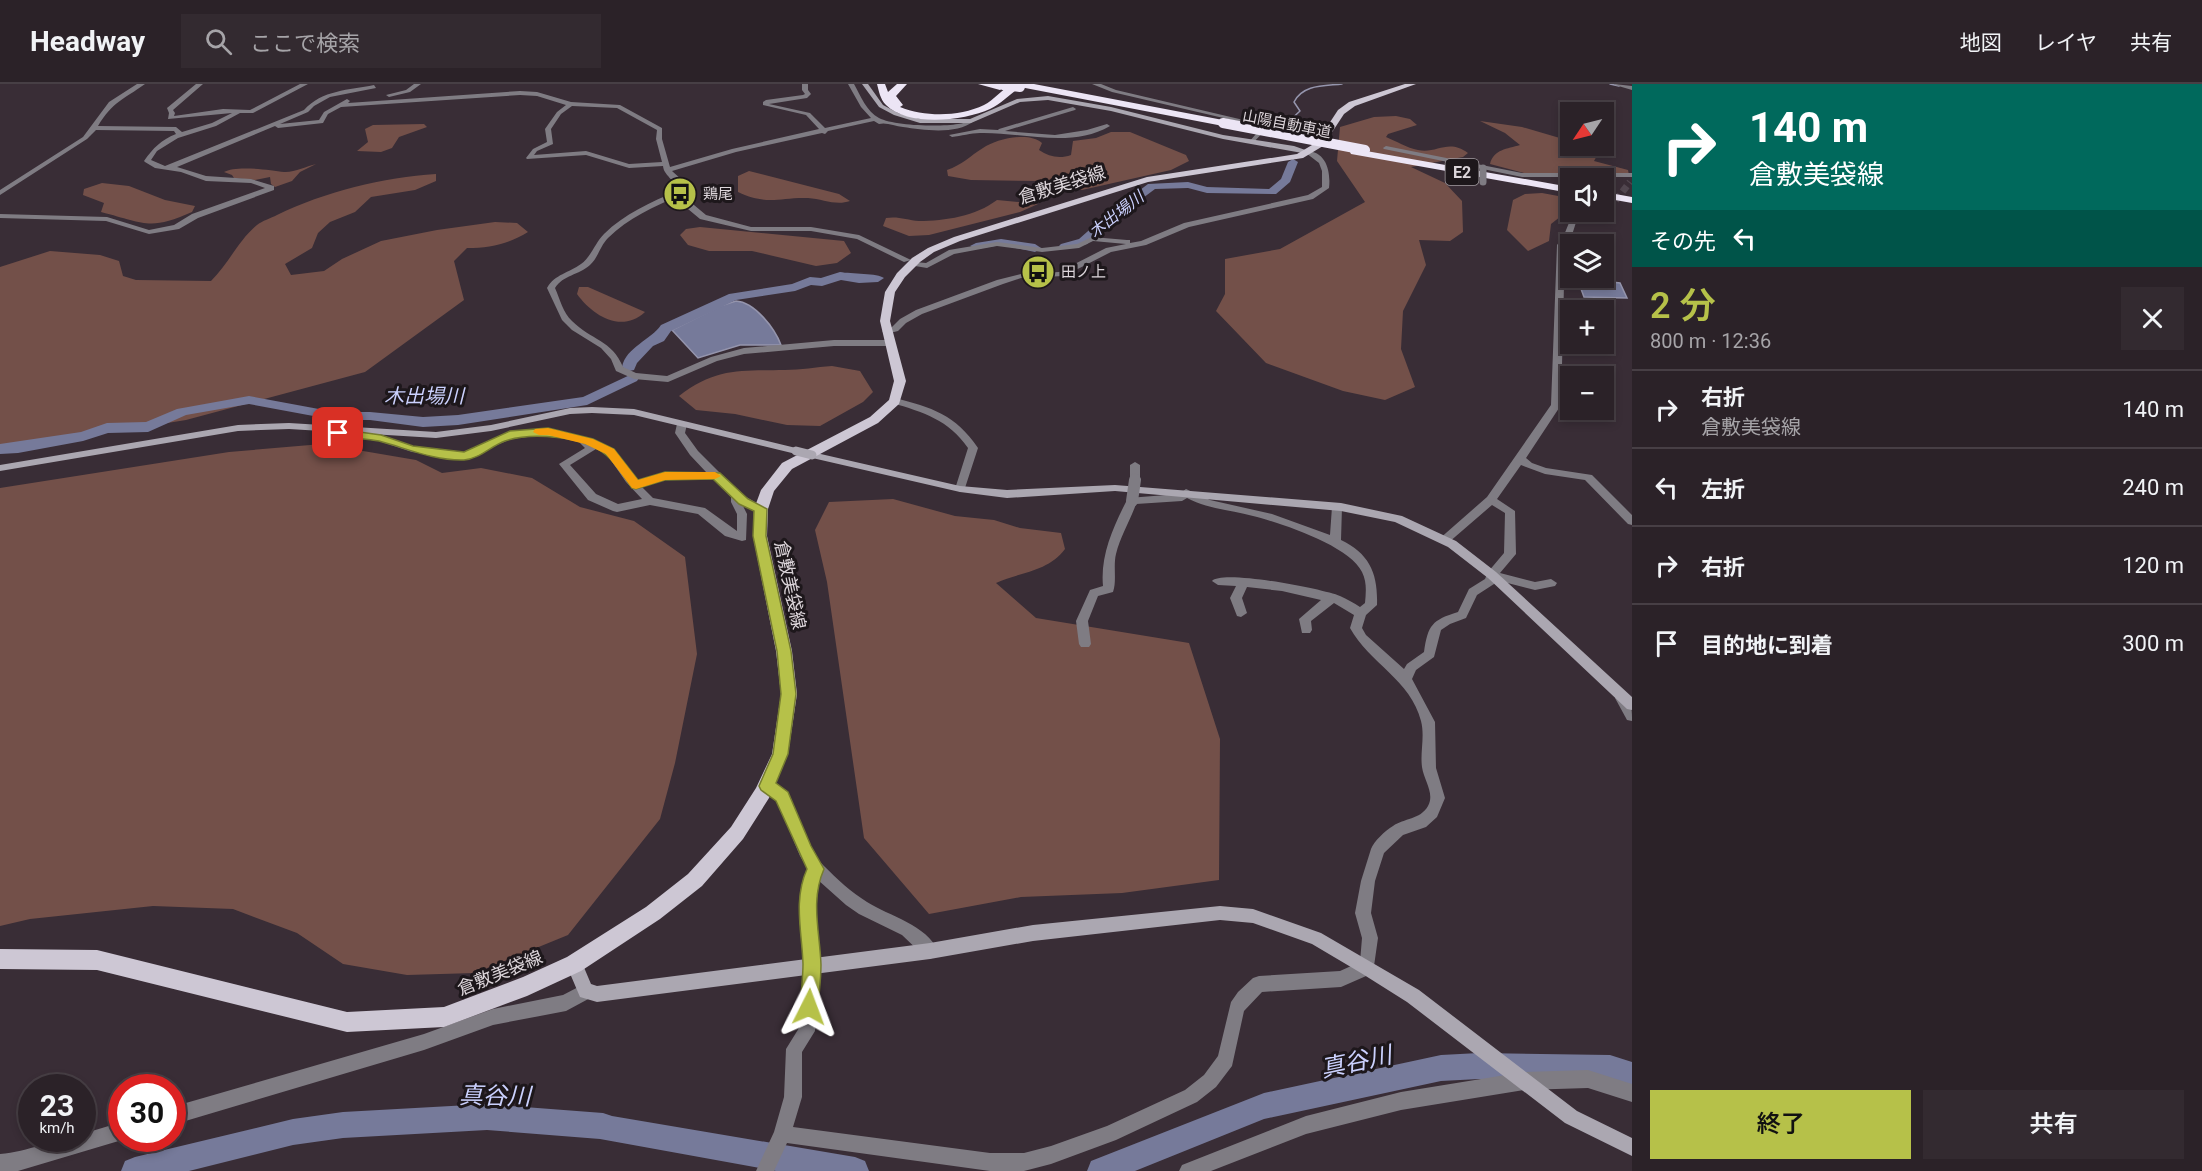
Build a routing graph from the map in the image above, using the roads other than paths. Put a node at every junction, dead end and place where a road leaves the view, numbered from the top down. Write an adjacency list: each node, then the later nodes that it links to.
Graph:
1 (142, 84): 28 (street)
2 (200, 84): 22 (street)
3 (305, 84): 22 (street)
4 (418, 84): 20 (street)
5 (805, 84): 29 (street)
6 (851, 84): 23 (street)
7 (864, 84): 24 (street)
8 (881, 84): 17 (highway)
9 (903, 84): 17 (highway)
10 (982, 84): 15 (highway)
11 (1088, 84): 25 (highway)
12 (1095, 84): 32 (street)
13 (1412, 84): 35 (main road, 倉敷美袋線)
14 (1617, 84): 18 (street)
15 (1001, 85): 17 (highway, bridge)
16 (377, 86): 20 (street); 26 (street)
17 (1018, 86): 25 (highway, 山陽自動車道 / E2); 25 (highway, 山陽自動車道 / E2)
18 (1632, 88)
19 (570, 104): 20 (street); 36 (street); 36 (street)
20 (342, 105): 26 (street)
21 (1073, 109): 30 (street)
22 (237, 113): 31 (street)
23 (874, 119): 24 (street); 29 (street); 30 (street)
24 (971, 121): 32 (street)
25 (1224, 123): 34 (highway, 山陽自動車道 / E2, bridge); 34 (highway, 山陽自動車道 / E2, bridge)
26 (274, 125): 38 (street)
27 (1107, 126): 30 (street)
28 (94, 128): 31 (street); 43 (street)
29 (825, 132): 36 (street)
30 (994, 132)
31 (180, 134): 38 (street)
32 (1252, 142): 35 (street)
33 (1386, 148): 37 (street)
34 (1360, 151): 41 (highway, 山陽自動車道 / E2)
35 (1308, 152): 48 (street); 51 (main road, 倉敷美袋線)
36 (666, 168): 42 (street)
37 (1483, 168): 39 (street); 40 (street, bridge)
38 (164, 170): 46 (street)
39 (1631, 179)
40 (1483, 182)
41 (1560, 186)
42 (681, 192): 49 (street); 51 (street)
43 (0, 193)
44 (1614, 195): 45 (highway)
45 (1632, 198)
46 (0, 216)
47 (1571, 222): 56 (street)
48 (1143, 243): 50 (street); 51 (street)
49 (907, 260)
50 (918, 264)
51 (888, 337): 52 (main road, 倉敷美袋線)
52 (895, 401): 61 (street); 68 (main road, 倉敷美袋線)
53 (682, 424): 54 (street); 59 (street); 61 (street, bridge)
54 (315, 428): 55 (street); 58 (street)
55 (582, 440): 60 (street); 64 (street)
56 (1519, 458): 66 (street); 69 (street)
57 (1135, 465): 65 (street, bridge)
58 (0, 468)
59 (716, 476): 60 (street); 63 (street)
60 (636, 485): 64 (street)
61 (960, 489): 62 (street)
62 (1186, 493): 65 (street); 67 (street); 71 (street)
63 (736, 496): 64 (street); 68 (street)
64 (651, 501)
65 (1132, 501): 80 (street)
66 (1491, 501): 70 (street); 72 (street)
67 (1337, 507): 70 (street); 71 (street)
68 (761, 509): 84 (main road, 倉敷美袋線)
69 (1632, 521)
70 (1444, 540): 72 (street)
71 (1335, 541): 78 (street)
72 (1492, 575): 75 (street); 81 (street); 82 (street)
73 (1218, 581): 74 (street)
74 (1244, 582): 76 (street); 77 (street)
75 (1551, 583)
76 (1332, 598): 78 (street); 79 (street)
77 (1241, 613)
78 (1361, 613): 81 (street)
79 (1306, 630)
80 (1085, 644)
81 (1406, 679): 90 (street)
82 (1627, 702): 83 (street)
83 (1632, 716)
84 (767, 786): 85 (street); 88 (main road, 倉敷美袋線)
85 (816, 869): 86 (street); 89 (street)
86 (930, 951): 89 (street); 90 (street)
87 (0, 959): 88 (main road, 倉敷美袋線)
88 (574, 964): 91 (street)
89 (812, 965): 91 (street); 95 (street)
90 (1366, 967): 92 (street); 95 (street)
91 (586, 991): 94 (street)
92 (1519, 1077): 93 (street); 97 (street); 100 (street)
93 (1632, 1093)
94 (186, 1112)
95 (782, 1134): 99 (street)
96 (108, 1135): 98 (street)
97 (1632, 1148)
98 (0, 1163)
99 (765, 1171)
100 (1188, 1171)

